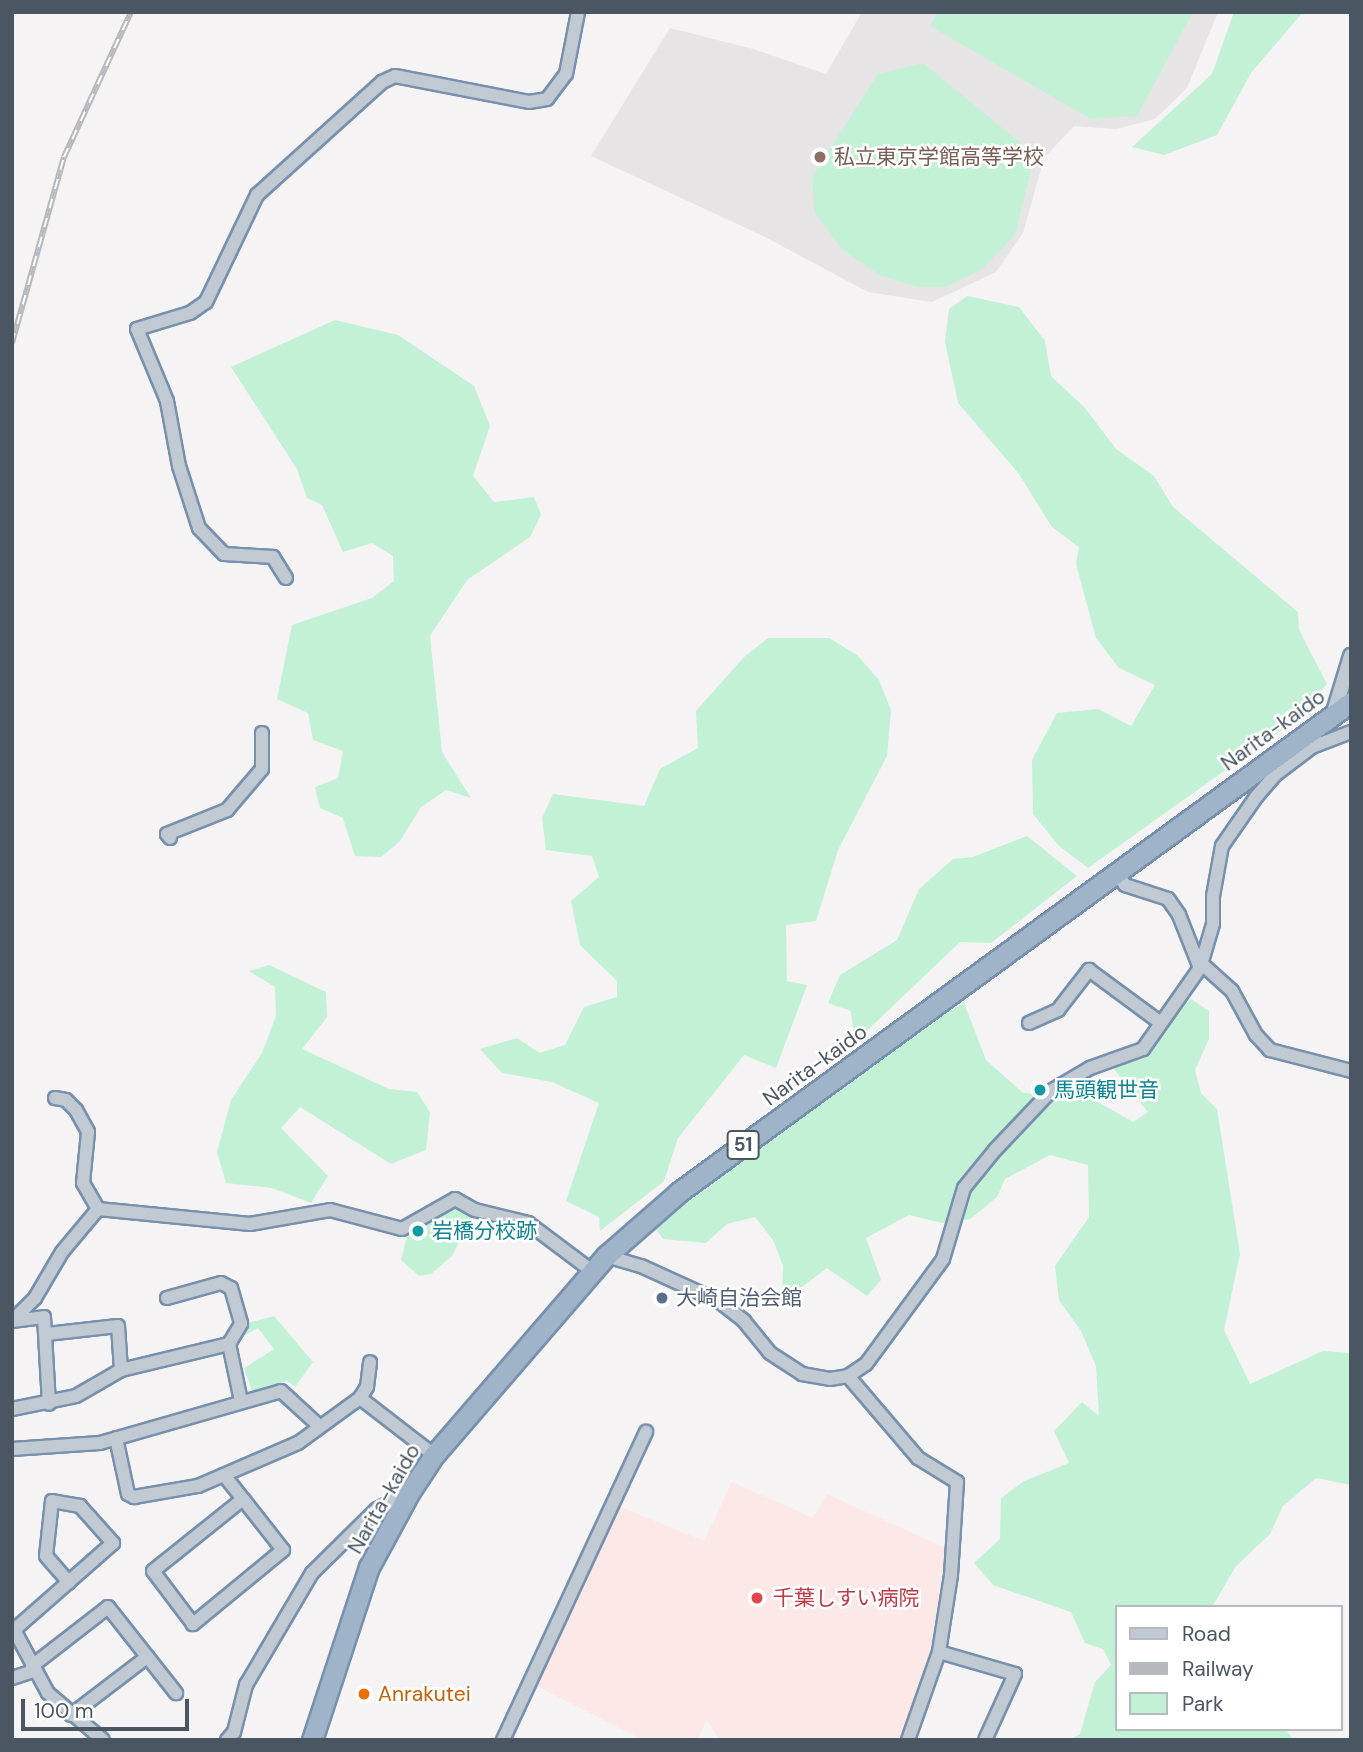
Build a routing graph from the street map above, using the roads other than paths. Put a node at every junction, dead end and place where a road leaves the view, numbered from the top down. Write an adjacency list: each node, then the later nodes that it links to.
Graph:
1 (578, 12): 2 (street)
2 (286, 578)
3 (1351, 656): 5 (street)
4 (1351, 702): 5 (highway, Narita-kaido / 51)
5 (1333, 715): 8 (highway, Narita-kaido / 51)
6 (1351, 732): 8 (street)
7 (262, 733): 9 (street)
8 (1312, 739): 10 (highway, Narita-kaido / 51); 11 (street)
9 (170, 838)
10 (1115, 872): 11 (street); 17 (highway, Narita-kaido / 51)
11 (1201, 966): 13 (street); 14 (street)
12 (1029, 1023): 13 (street)
13 (1161, 1023): 25 (street)
14 (1351, 1071)
15 (55, 1098): 16 (street)
16 (98, 1209): 18 (street); 20 (street)
17 (606, 1256): 18 (highway, Narita-kaido / 51); 25 (street)
18 (592, 1270): 34 (highway, Narita-kaido / 51)
19 (167, 1298): 22 (street)
20 (12, 1321): 21 (street)
21 (47, 1334): 24 (street); 28 (street)
22 (229, 1344): 24 (street); 27 (street)
23 (370, 1362): 26 (street)
24 (121, 1370): 28 (street)
25 (848, 1376): 40 (street)
26 (360, 1398): 30 (street); 34 (street)
27 (241, 1401): 30 (street); 32 (street)
28 (49, 1404): 29 (street)
29 (12, 1409)
30 (319, 1426): 35 (street)
31 (646, 1432): 49 (street)
32 (117, 1438): 33 (street); 35 (street)
33 (12, 1449)
34 (434, 1455): 36 (highway, Narita-kaido / 51)
35 (224, 1475): 37 (street)
36 (409, 1493): 47 (street); 48 (highway, Narita-kaido / 51)
37 (243, 1499): 37 (street)
38 (69, 1582): 38 (street); 39 (street)
39 (13, 1628): 42 (street)
40 (939, 1652): 50 (street); 51 (street)
41 (147, 1657): 42 (street); 44 (street); 45 (street)
42 (33, 1668): 43 (street); 45 (street)
43 (12, 1678)
44 (176, 1693)
45 (71, 1715): 46 (street)
46 (103, 1740)
47 (227, 1740)
48 (312, 1740)
49 (503, 1740)
50 (908, 1740)
51 (985, 1740)

